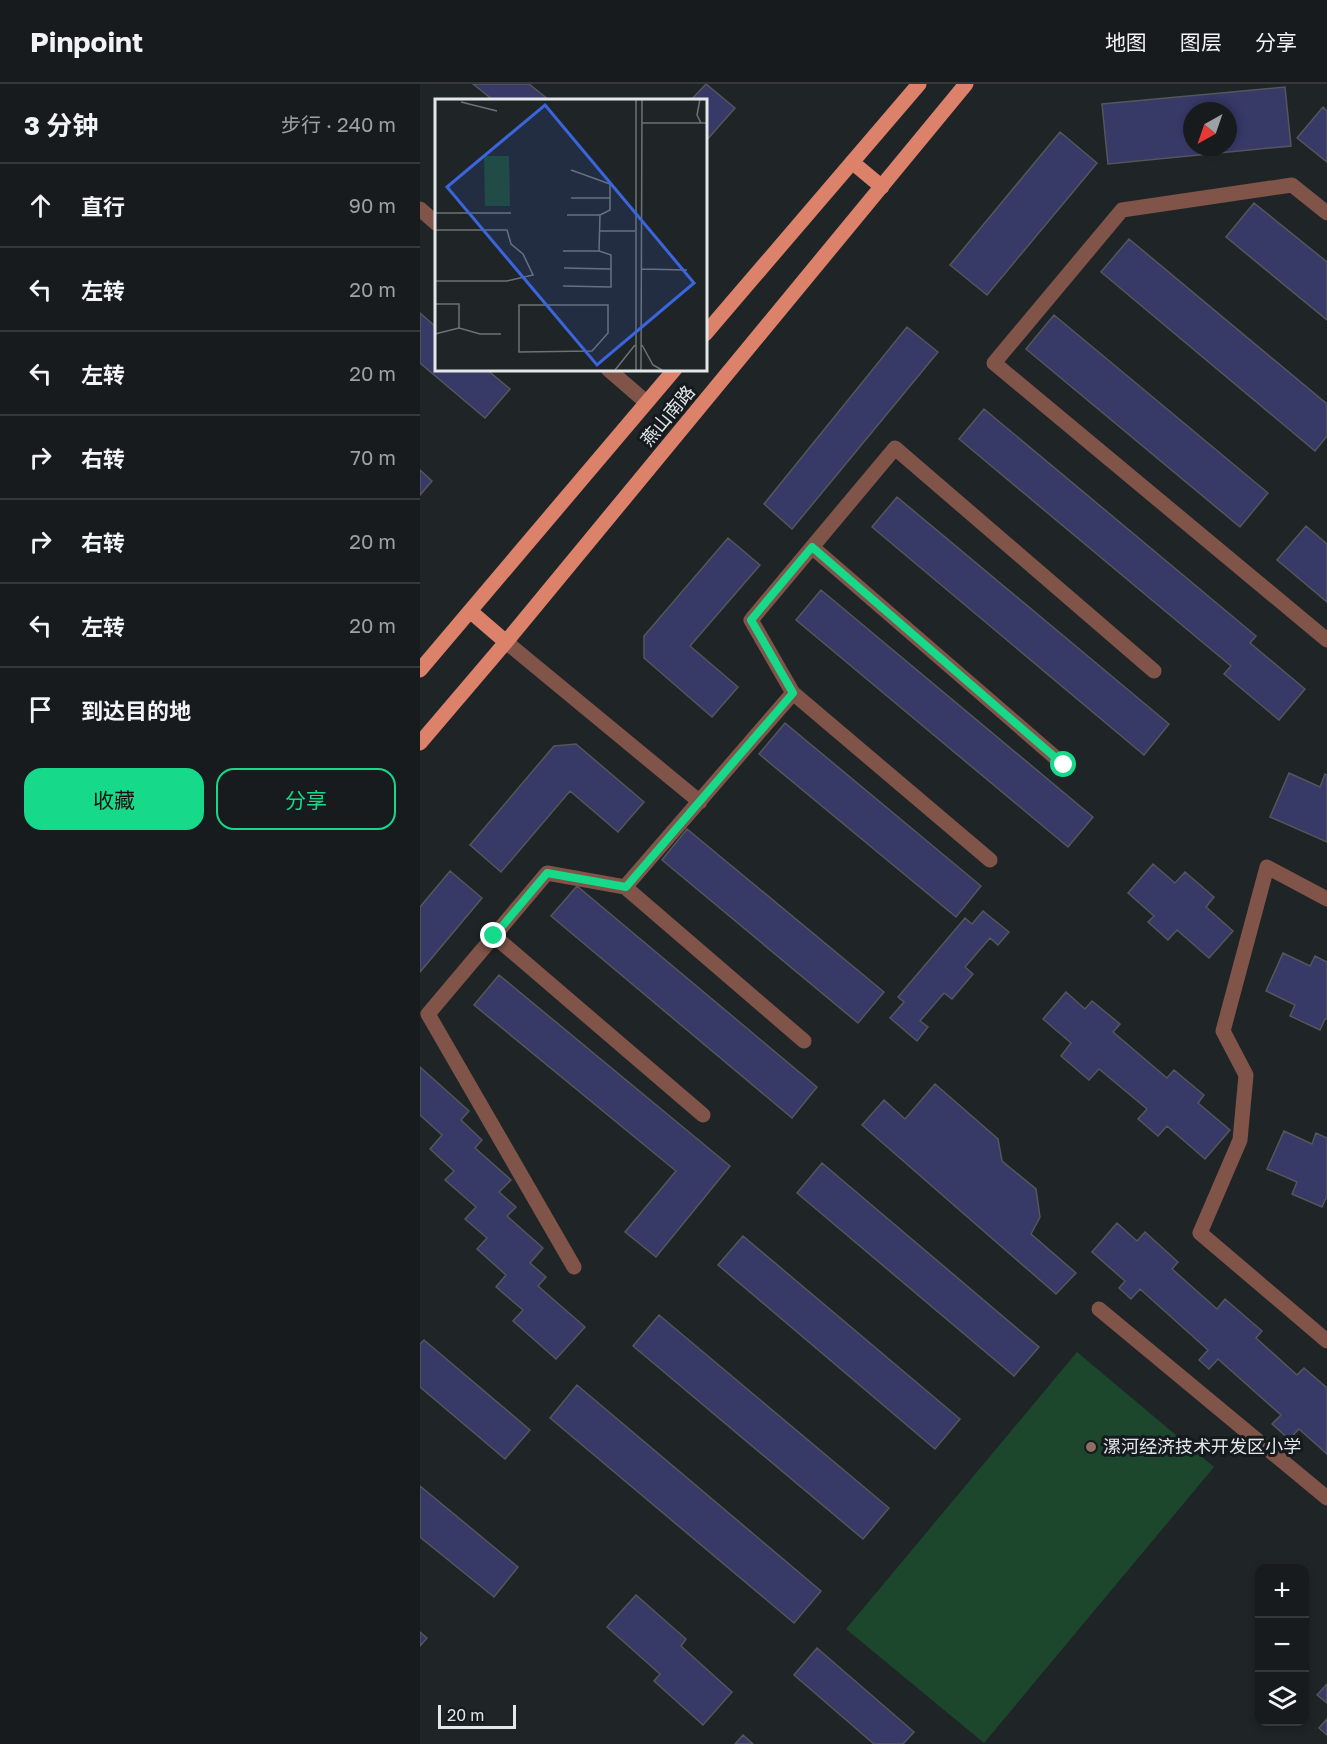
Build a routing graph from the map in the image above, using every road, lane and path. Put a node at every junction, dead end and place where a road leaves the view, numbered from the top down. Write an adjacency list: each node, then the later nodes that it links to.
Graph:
1 (919, 84): 3 (main road)
2 (966, 84): 4 (main road, 燕山南路)
3 (852, 162): 4 (main road); 8 (main road)
4 (882, 187): 15 (main road, 燕山南路)
5 (420, 209): 7 (street)
6 (1327, 213): 14 (street)
7 (435, 222)
8 (706, 333)
9 (609, 370): 11 (street)
10 (674, 370): 11 (main road, 燕山南路)
11 (646, 402): 13 (main road, 燕山南路)
12 (812, 547): 17 (street); 18 (street); 20 (street)
13 (470, 611): 15 (main road); 16 (main road, 燕山南路)
14 (1327, 640)
15 (506, 642): 19 (main road, 燕山南路); 21 (street)
16 (420, 669)
17 (1154, 671)
18 (793, 693): 21 (street); 22 (street)
19 (420, 743)
20 (1064, 765)
21 (700, 802): 23 (street)
22 (990, 860)
23 (626, 887): 25 (street); 26 (street)
24 (1327, 899): 30 (street)
25 (494, 936): 27 (street); 28 (street)
26 (804, 1041)
27 (703, 1115)
28 (574, 1267)
29 (1099, 1309): 31 (street)
30 (1327, 1341)
31 (1327, 1498)

